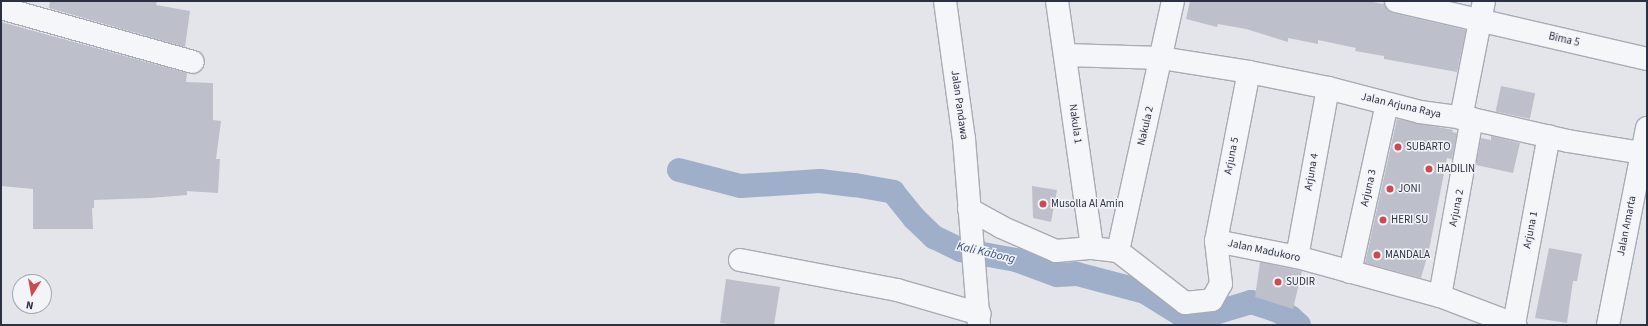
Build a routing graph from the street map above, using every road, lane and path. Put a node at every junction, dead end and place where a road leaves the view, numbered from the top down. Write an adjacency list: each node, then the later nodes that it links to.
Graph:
1 (945, 1): 19 (street, Jalan Pandawa)
2 (1057, 1): 8 (street, Nakula 1)
3 (1173, 1): 9 (street, Nakula 2)
4 (1396, 1): 7 (street, Bima 5)
5 (1, 8): 6 (street)
6 (43, 10): 11 (street)
7 (1483, 11): 10 (street, Bima 5); 15 (street, Arjuna 2)
8 (1066, 55): 9 (street, Jalan Arjuna Raya); 21 (street, Nakula 1)
9 (1161, 58): 12 (street, Jalan Arjuna Raya); 22 (street, Nakula 2)
10 (1647, 59)
11 (193, 62)
12 (1249, 72): 13 (street, Jalan Arjuna Raya); 20 (street, Arjuna 5)
13 (1328, 88): 14 (street, Jalan Arjuna Raya); 23 (street, Arjuna 4)
14 (1387, 104): 15 (street, Jalan Arjuna Raya); 25 (street, Arjuna 3)
15 (1467, 119): 17 (street, Jalan Arjuna Raya); 26 (street, Arjuna 2)
16 (1647, 128): 18 (street, Jalan Amarta)
17 (1549, 136): 18 (street, Jalan Arjuna Raya); 28 (street, Arjuna 1)
18 (1642, 153): 29 (street, Jalan Amarta)
19 (969, 208): 21 (street); 27 (street, Jalan Pandawa)
20 (1216, 241): 22 (street, Jalan Madukoro); 23 (street, Jalan Madukoro)
21 (1092, 248): 22 (street)
22 (1118, 251)
23 (1297, 257): 25 (street, Jalan Madukoro)
24 (740, 260): 27 (street)
25 (1350, 272): 26 (street, Jalan Madukoro)
26 (1440, 296): 28 (street, Jalan Madukoro)
27 (979, 319)
28 (1515, 325)
29 (1608, 325)

